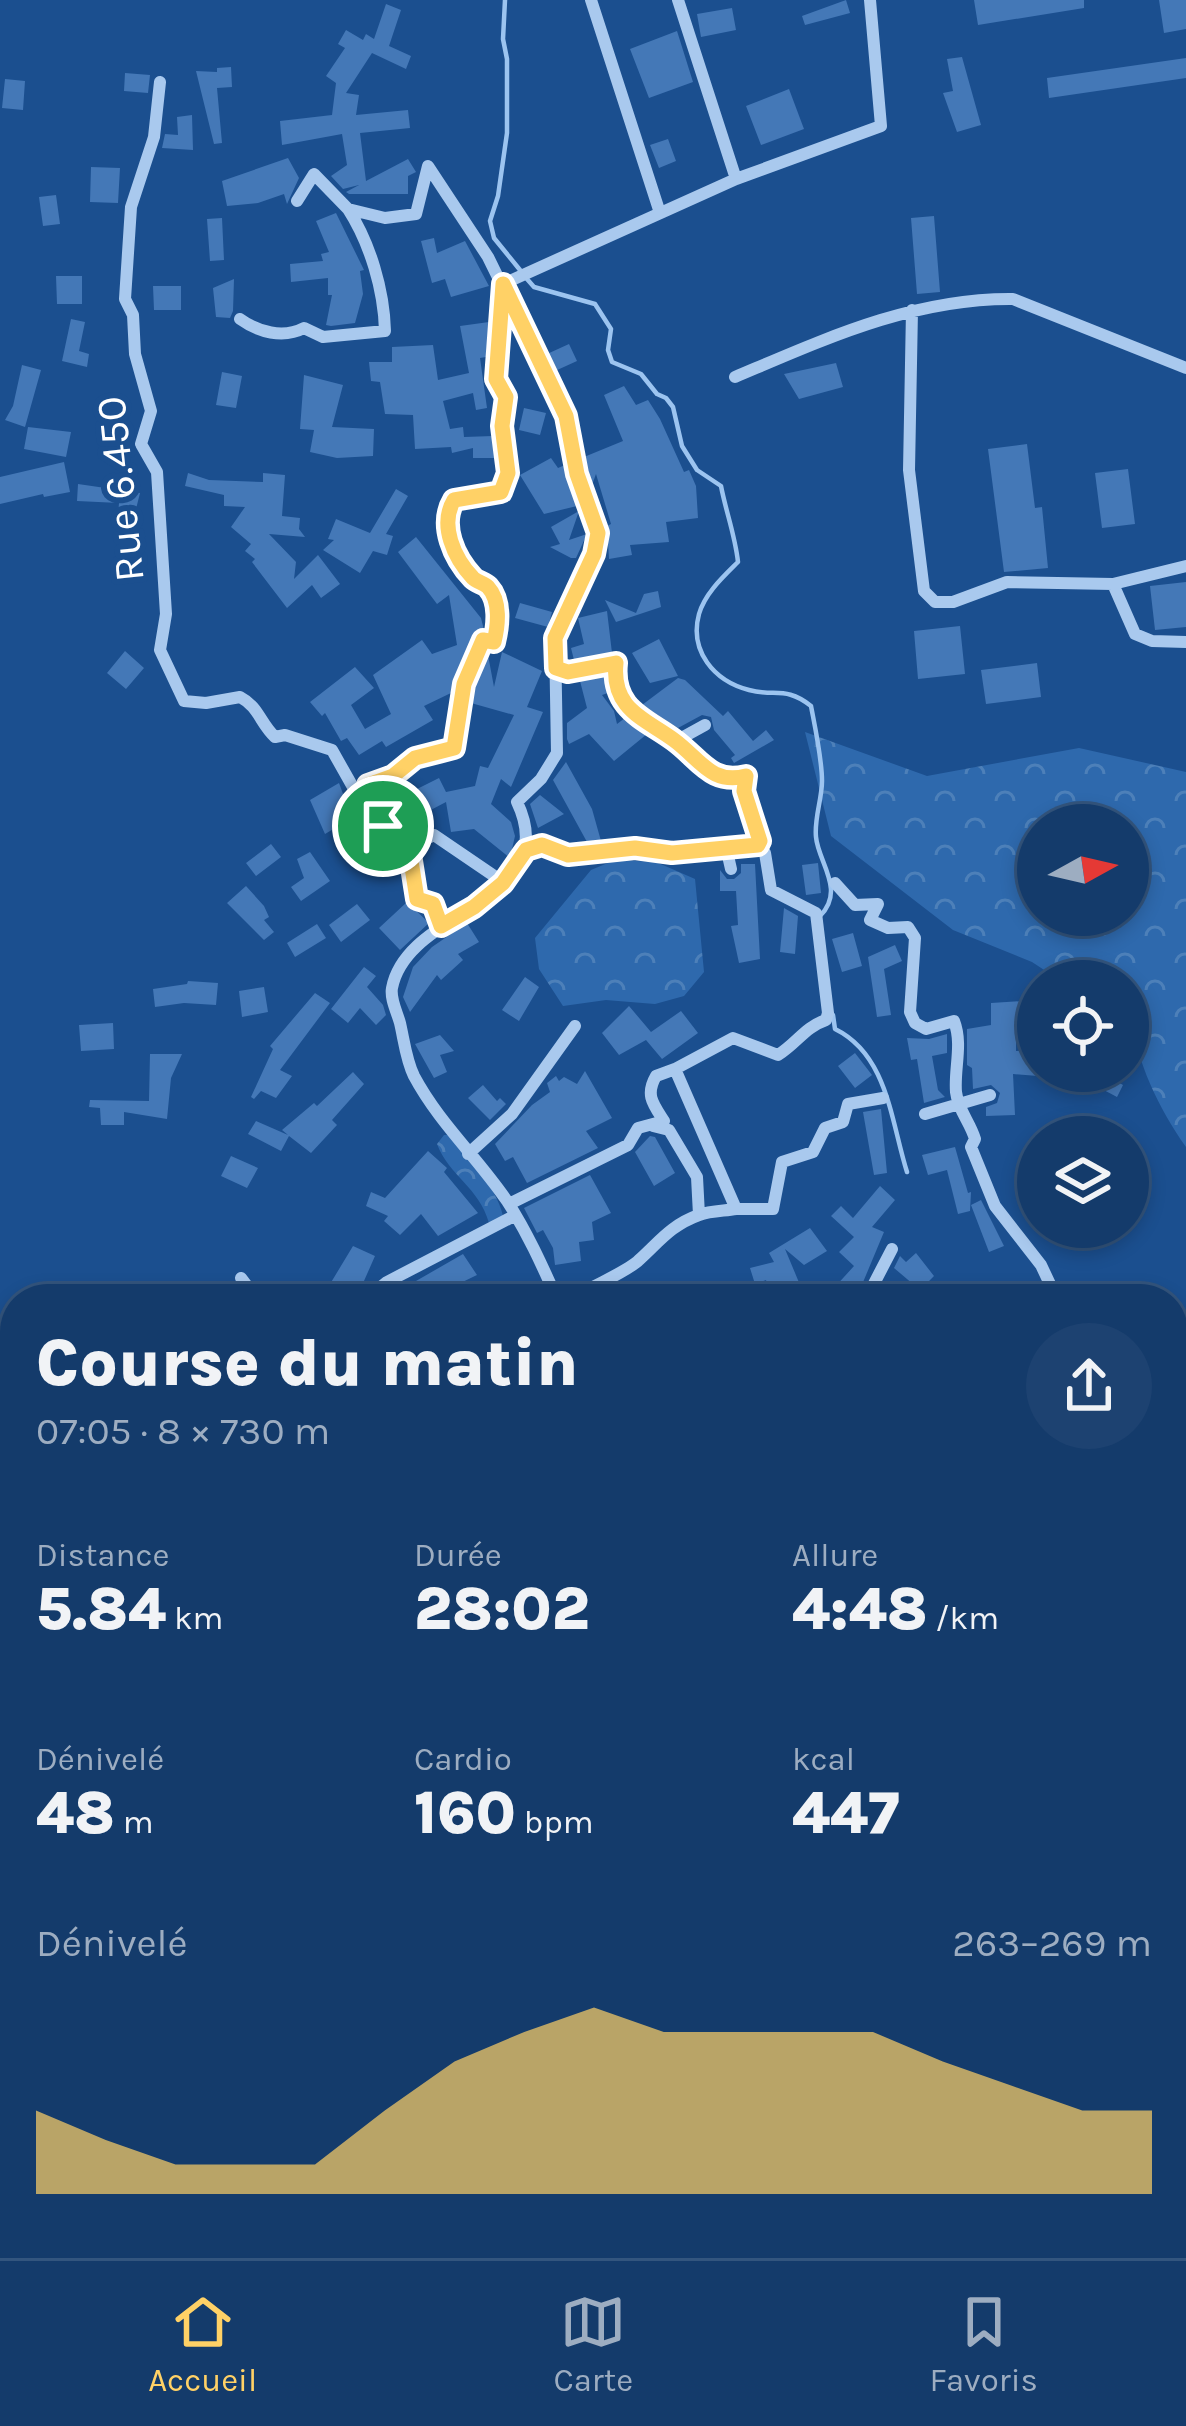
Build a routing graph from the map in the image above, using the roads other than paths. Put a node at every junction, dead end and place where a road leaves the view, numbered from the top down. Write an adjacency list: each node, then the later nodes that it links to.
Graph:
1 (591, 0): 8 (street)
2 (678, 0): 5 (street)
3 (870, 0): 5 (street)
4 (160, 82): 22 (street, Rue 6.450)
5 (736, 179): 8 (street)
6 (297, 201): 7 (street)
7 (348, 209): 9 (street); 11 (street)
8 (661, 213): 9 (street)
9 (503, 284): 17 (street); 22 (street)
10 (912, 310): 12 (street); 13 (street); 15 (street)
11 (240, 319)
12 (1186, 368)
13 (735, 377)
14 (1186, 566): 15 (street)
15 (1113, 584): 16 (street)
16 (1186, 642)
17 (556, 668): 19 (street); 26 (street)
18 (705, 725): 19 (street)
19 (676, 741): 21 (street)
20 (746, 761): 21 (street)
21 (746, 776): 23 (street)
22 (383, 826): 25 (street, Rue 6.450)
23 (758, 845): 24 (street); 32 (street)
24 (726, 847): 26 (street); 27 (street)
25 (409, 848): 28 (street); 30 (street)
26 (526, 850): 28 (street)
27 (731, 869)
28 (503, 883): 30 (street)
29 (836, 883): 35 (street)
30 (441, 926): 38 (street)
31 (575, 1026): 38 (street)
32 (675, 1069): 37 (street); 39 (street)
33 (990, 1094): 35 (street)
34 (883, 1098): 39 (street)
35 (958, 1102): 36 (street); 50 (street)
36 (925, 1114)
37 (652, 1126): 40 (street); 41 (street)
38 (468, 1154): 40 (street)
39 (736, 1209): 41 (street)
40 (512, 1210): 46 (street); 47 (street)
41 (699, 1215): 48 (street)
42 (892, 1249): 44 (street)
43 (241, 1278): 45 (street)
44 (878, 1282): 49 (street)
45 (246, 1284)
46 (385, 1284)
47 (553, 1284)
48 (595, 1284)
49 (894, 1284)
50 (1050, 1284)

